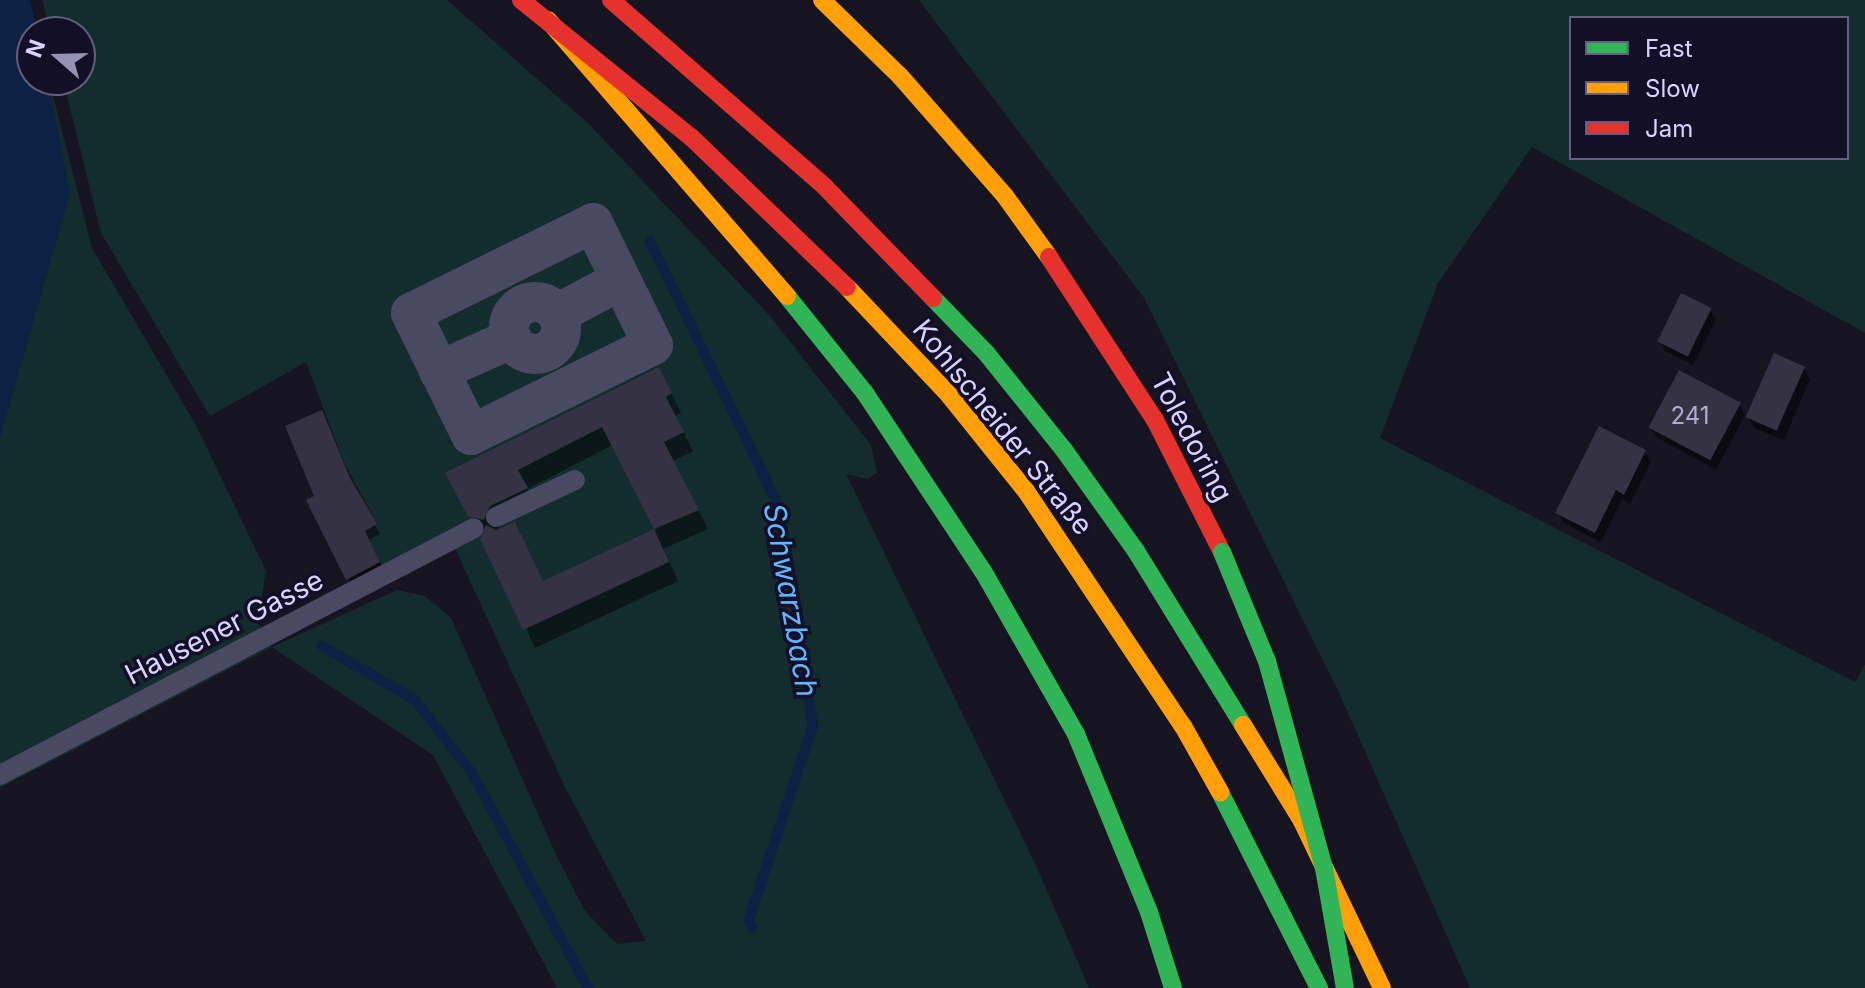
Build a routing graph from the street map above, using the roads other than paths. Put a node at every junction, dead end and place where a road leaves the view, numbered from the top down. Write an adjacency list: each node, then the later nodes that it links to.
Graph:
1 (521, 0): 4 (main road, Kohlscheider Straße)
2 (611, 0): 14 (main road, Kohlscheider Straße)
3 (822, 0): 13 (main road, Toledoring, bridge)
4 (548, 20): 11 (main road); 12 (main road, Kohlscheider Straße)
5 (621, 280): 6 (street); 6 (street); 6 (street)
6 (439, 371)
7 (575, 480): 8 (lane)
8 (496, 517)
9 (474, 528): 10 (lane, Hausener Gasse)
10 (0, 775)
11 (1173, 988)
12 (1319, 988)
13 (1345, 988)
14 (1382, 988)

